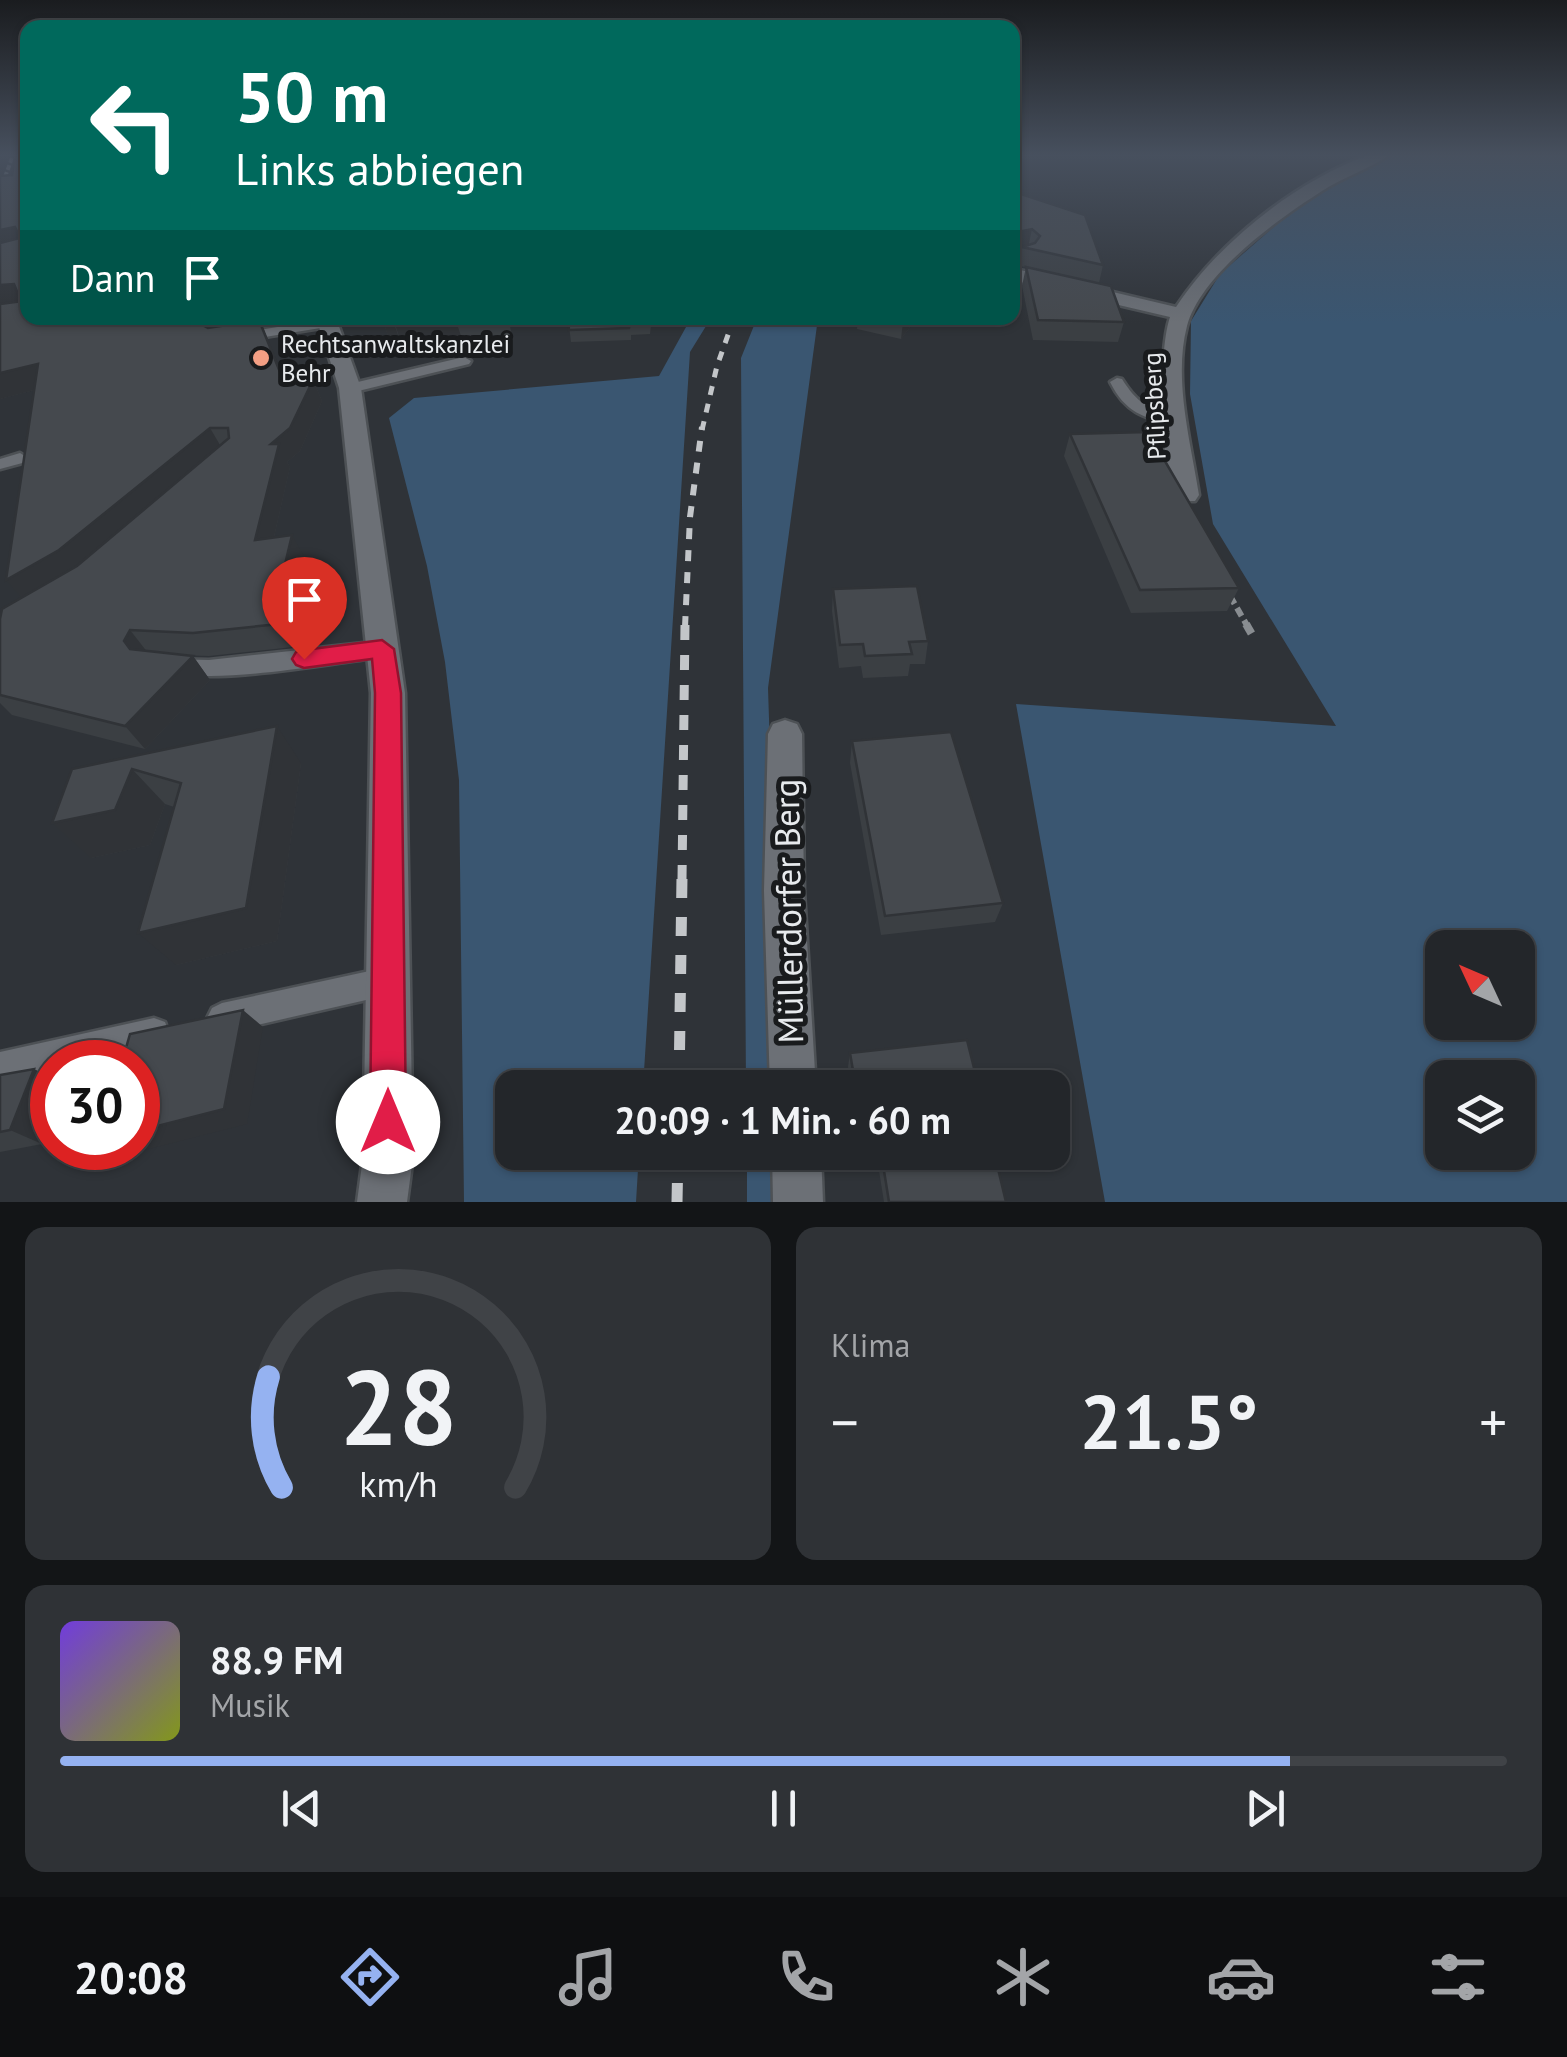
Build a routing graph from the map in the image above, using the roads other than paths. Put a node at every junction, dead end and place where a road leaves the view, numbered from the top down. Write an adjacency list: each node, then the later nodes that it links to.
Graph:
1 (1284, 211): 3 (street, Pflipsberg)
2 (1020, 276): 3 (street, Pflipsberg)
3 (1181, 314): 10 (street, Pflipsberg)
4 (302, 325): 6 (lane)
5 (329, 325): 9 (street)
6 (218, 342)
7 (464, 361): 9 (lane)
8 (1117, 382): 10 (lane)
9 (350, 388): 14 (street)
10 (1175, 420): 13 (street, Pflipsberg)
11 (20, 458): 12 (lane)
12 (0, 464)
13 (1186, 496)
14 (382, 649): 15 (lane); 17 (street)
15 (157, 663)
16 (785, 734): 19 (street, Müllerdorfer Berg)
17 (388, 982): 18 (lane); 21 (street)
18 (0, 1067)
19 (792, 1070)
20 (797, 1170): 22 (street)
21 (382, 1202)
22 (798, 1202)

